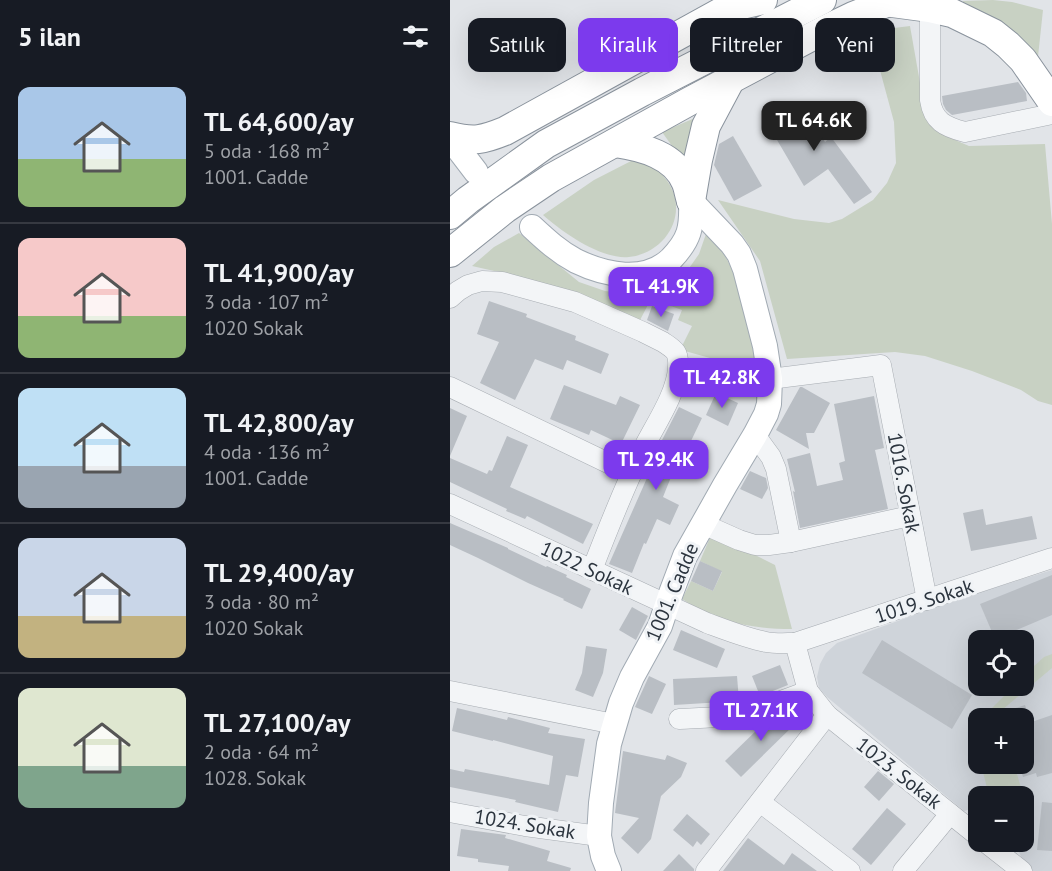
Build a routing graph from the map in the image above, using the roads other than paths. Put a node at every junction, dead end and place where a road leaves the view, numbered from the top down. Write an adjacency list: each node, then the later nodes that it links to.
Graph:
1 (763, 0): 8 (highway)
2 (822, 0): 12 (highway)
3 (890, 1): 4 (highway); 5 (highway)
4 (930, 8): 6 (highway); 7 (street)
5 (731, 79): 9 (highway); 11 (highway)
6 (1052, 102)
7 (1052, 114)
8 (450, 137): 10 (main road)
9 (615, 142): 11 (highway); 14 (highway)
10 (450, 155)
11 (691, 201): 13 (main road); 16 (main road, 1001. Cadde)
12 (450, 215)
13 (532, 227)
14 (450, 253)
15 (450, 298): 19 (street)
16 (770, 379): 18 (main road, 1001. Cadde); 21 (street, 1016. Sokak)
17 (450, 387): 19 (street)
18 (755, 435): 22 (main road, 1001. Cadde); 23 (street)
19 (631, 474): 25 (street)
20 (450, 504): 25 (street, 1022 Sokak)
21 (910, 516): 23 (street); 26 (street, 1016. Sokak)
22 (703, 524): 23 (street); 27 (main road, 1001. Cadde)
23 (791, 542)
24 (1052, 558): 26 (street, 1019. Sokak)
25 (592, 570): 27 (street, 1022 Sokak)
26 (927, 600): 28 (street, 1019. Sokak)
27 (667, 605): 28 (street, 1022 Sokak); 33 (main road, 1001. Cadde)
28 (795, 643): 30 (street, 1023. Sokak)
29 (450, 691): 33 (street)
30 (808, 691): 31 (street, 1023. Sokak); 32 (street)
31 (827, 715): 34 (street); 36 (street, 1023. Sokak)
32 (679, 719)
33 (614, 724): 38 (main road, 1001. Cadde)
34 (760, 802): 41 (street); 42 (street)
35 (450, 813): 38 (street, 1024. Sokak)
36 (950, 814): 37 (street, 1023. Sokak); 43 (street)
37 (968, 828)
38 (599, 836): 40 (main road, 1001. Cadde)
39 (997, 852): 44 (street)
40 (609, 871)
41 (706, 871)
42 (850, 871)
43 (903, 871)
44 (1021, 871)

